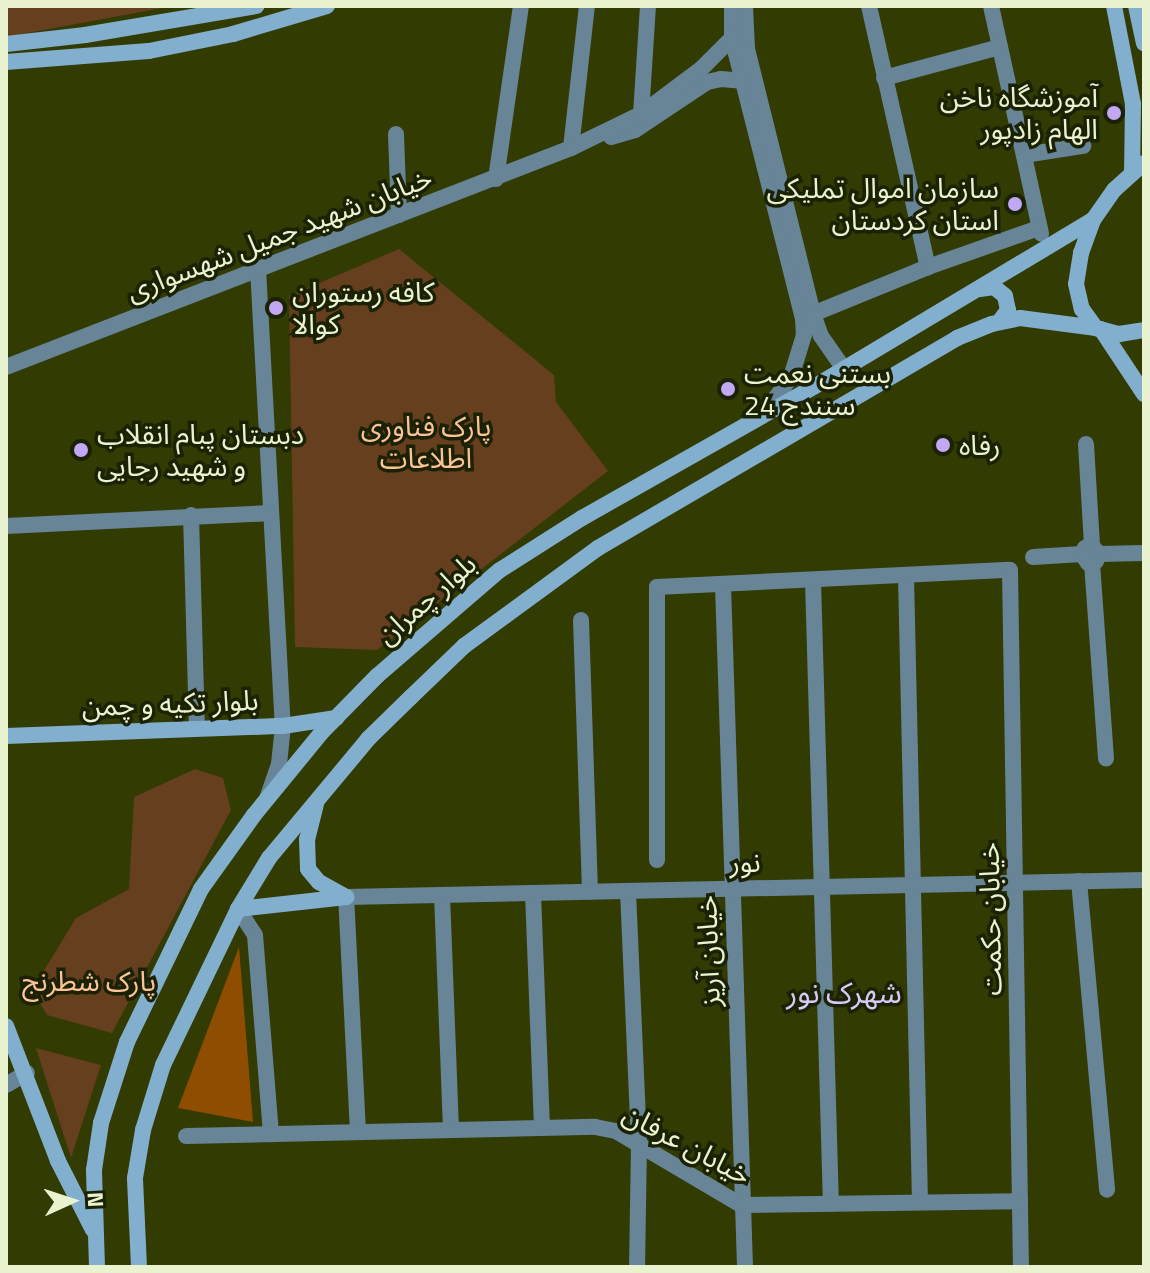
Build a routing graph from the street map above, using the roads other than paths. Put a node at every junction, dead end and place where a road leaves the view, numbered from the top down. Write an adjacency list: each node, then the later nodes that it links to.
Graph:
1 (257, 6): 14 (main road)
2 (327, 6): 16 (main road)
3 (521, 6): 25 (street)
4 (587, 6): 22 (street)
5 (648, 6): 19 (street)
6 (732, 6): 12 (street)
7 (745, 6): 31 (street)
8 (869, 6): 17 (street)
9 (991, 6): 15 (street)
10 (1114, 6): 24 (main road)
11 (1136, 6): 13 (main road)
12 (732, 38): 18 (street); 19 (street, خیابان شهید جمیل شهسواری)
13 (1144, 43)
14 (6, 44)
15 (1000, 47): 17 (street); 23 (street)
16 (6, 62)
17 (884, 78): 28 (street)
18 (742, 81): 22 (street, خیابان شهید جمیل شهسواری); 31 (street)
19 (641, 114): 22 (street, خیابان شهید جمیل شهسواری)
20 (396, 134): 26 (street)
21 (1083, 146): 23 (street)
22 (571, 148): 25 (street, خیابان شهید جمیل شهسواری)
23 (1024, 155): 28 (street)
24 (1138, 168): 27 (main road)
25 (496, 179): 26 (street, خیابان شهید جمیل شهسواری)
26 (399, 215): 29 (street, خیابان شهید جمیل شهسواری)
27 (1093, 220): 30 (main road, بلوار چمران); 33 (main road)
28 (928, 267): 31 (street)
29 (258, 268): 35 (street, خیابان شهید جمیل شهسواری); 40 (street)
30 (980, 289): 32 (main road); 36 (main road, بلوار چمران)
31 (808, 316): 36 (street); 38 (street)
32 (999, 322): 33 (main road); 55 (main road)
33 (1099, 328): 34 (main road); 37 (main road)
34 (1144, 330)
35 (6, 367)
36 (844, 369): 38 (main road, بلوار چمران)
37 (1144, 394)
38 (762, 416): 50 (main road, بلوار چمران)
39 (1086, 444): 44 (street)
40 (271, 513): 41 (street); 51 (street)
41 (191, 515): 42 (street); 52 (street)
42 (6, 526)
43 (1144, 553): 44 (street)
44 (1091, 554): 45 (street); 54 (street)
45 (1033, 557)
46 (906, 576): 47 (street); 60 (street, خیابان حکمت); 61 (street)
47 (813, 581): 48 (street); 62 (street)
48 (723, 585): 57 (street); 63 (street, خیابان آریز)
49 (581, 620): 65 (street)
50 (336, 718): 51 (main road, بلوار تکیه و چمن); 56 (main road, بلوار چمران)
51 (283, 726): 52 (main road, بلوار تکیه و چمن); 56 (street)
52 (197, 727): 53 (main road, بلوار تکیه و چمن)
53 (6, 736)
54 (1106, 759)
55 (317, 798): 68 (main road); 69 (main road)
56 (266, 800): 84 (main road, بلوار چمران)
57 (657, 860)
58 (1144, 880): 59 (street, نور)
59 (1079, 881): 60 (street, نور); 79 (street)
60 (1015, 883): 61 (street, نور); 81 (street, خیابان حکمت)
61 (913, 885): 62 (street, نور); 80 (street)
62 (822, 887): 63 (street, نور); 82 (street)
63 (732, 889): 64 (street, نور); 83 (street, خیابان آریز)
64 (628, 891): 65 (street, نور); 78 (street)
65 (590, 892): 66 (street, نور)
66 (533, 893): 67 (street, نور); 73 (street)
67 (442, 895): 68 (street, نور); 74 (street)
68 (346, 897): 69 (main road); 75 (street)
69 (238, 909): 76 (street); 86 (main road)
70 (6, 1026): 71 (main road)
71 (27, 1073): 72 (street); 84 (main road)
72 (6, 1085)
73 (542, 1128): 74 (street, خیابان عرفان); 78 (street, خیابان عرفان)
74 (451, 1130): 75 (street, خیابان عرفان)
75 (358, 1132): 76 (street, خیابان عرفان)
76 (271, 1134): 77 (street, خیابان عرفان)
77 (186, 1136)
78 (639, 1143): 83 (street, خیابان عرفان); 87 (street)
79 (1107, 1190)
80 (920, 1201): 81 (street, خیابان عرفان); 82 (street, خیابان عرفان)
81 (1020, 1201): 89 (street, خیابان حکمت)
82 (831, 1204): 83 (street, خیابان عرفان)
83 (741, 1205): 88 (street, خیابان آریز)
84 (94, 1233): 85 (main road, بلوار چمران)
85 (97, 1267)
86 (139, 1267)
87 (637, 1267)
88 (745, 1267)
89 (1021, 1267)

